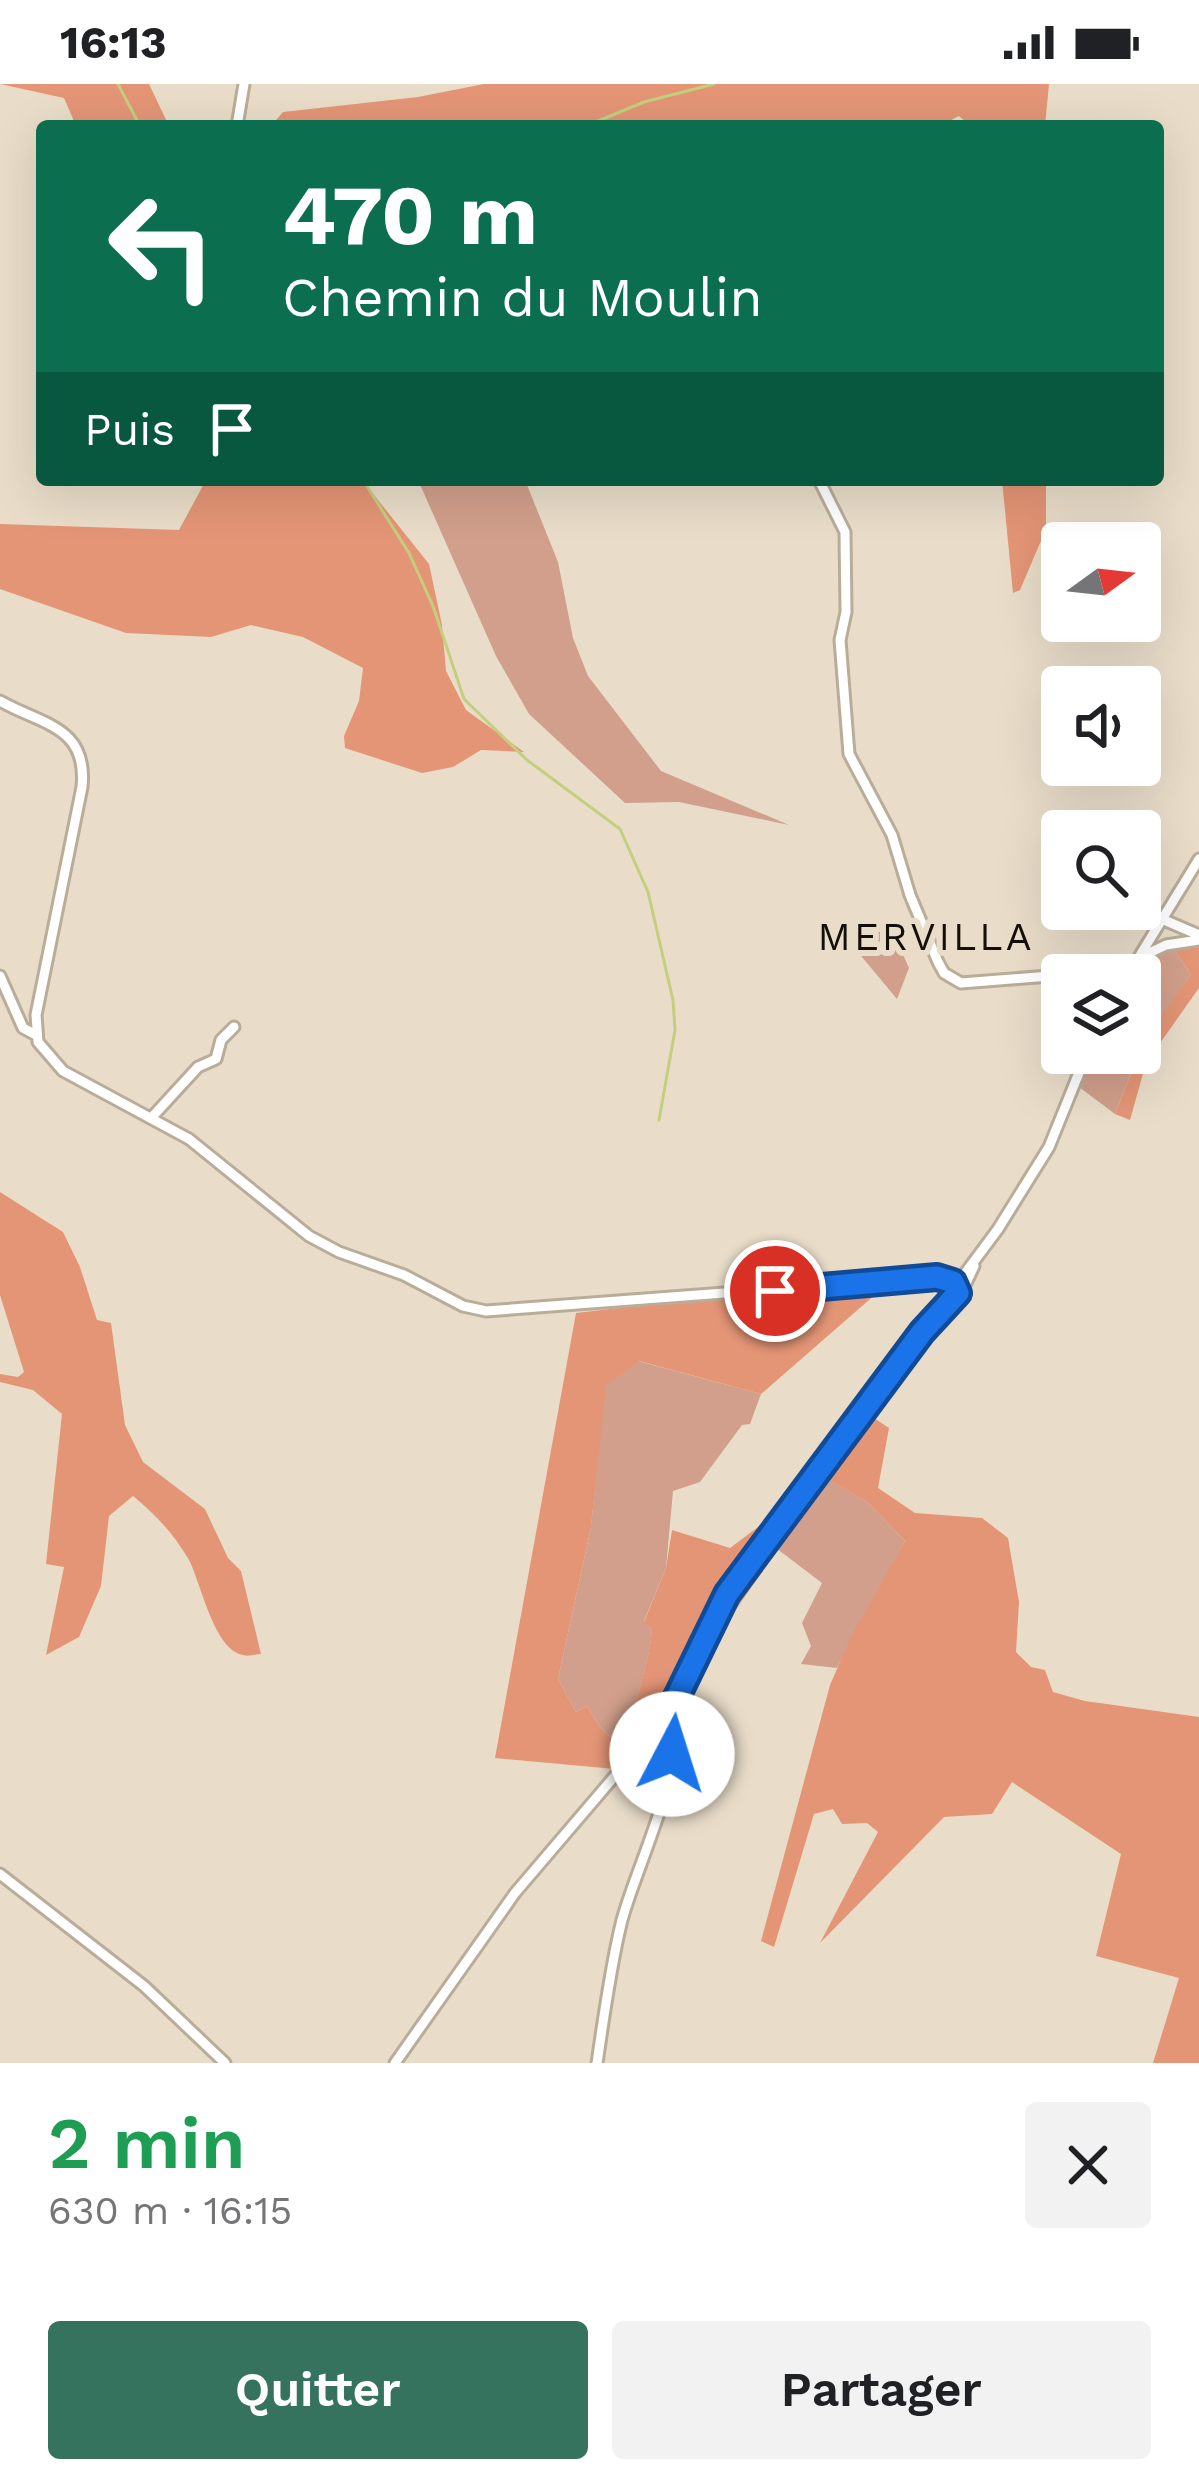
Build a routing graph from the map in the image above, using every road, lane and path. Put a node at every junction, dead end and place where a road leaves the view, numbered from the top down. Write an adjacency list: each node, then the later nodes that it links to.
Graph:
1 (244, 84): 2 (street)
2 (238, 120)
3 (822, 486): 14 (street)
4 (0, 701): 16 (street)
5 (1199, 859): 8 (street)
6 (1199, 869): 7 (street)
7 (1179, 906): 8 (street); 9 (street)
8 (1167, 923): 9 (street); 11 (street); 12 (street)
9 (1185, 936): 10 (street); 12 (street)
10 (1199, 937)
11 (1143, 954)
12 (1147, 954)
13 (0, 976): 16 (street)
14 (1041, 977)
15 (234, 1027): 18 (street)
16 (36, 1035): 18 (street)
17 (1079, 1074): 19 (street)
18 (153, 1116): 19 (street)
19 (954, 1290): 20 (street)
20 (672, 1707): 23 (street); 24 (street)
21 (0, 1874): 22 (street)
22 (225, 2063)
23 (395, 2063)
24 (597, 2063)

